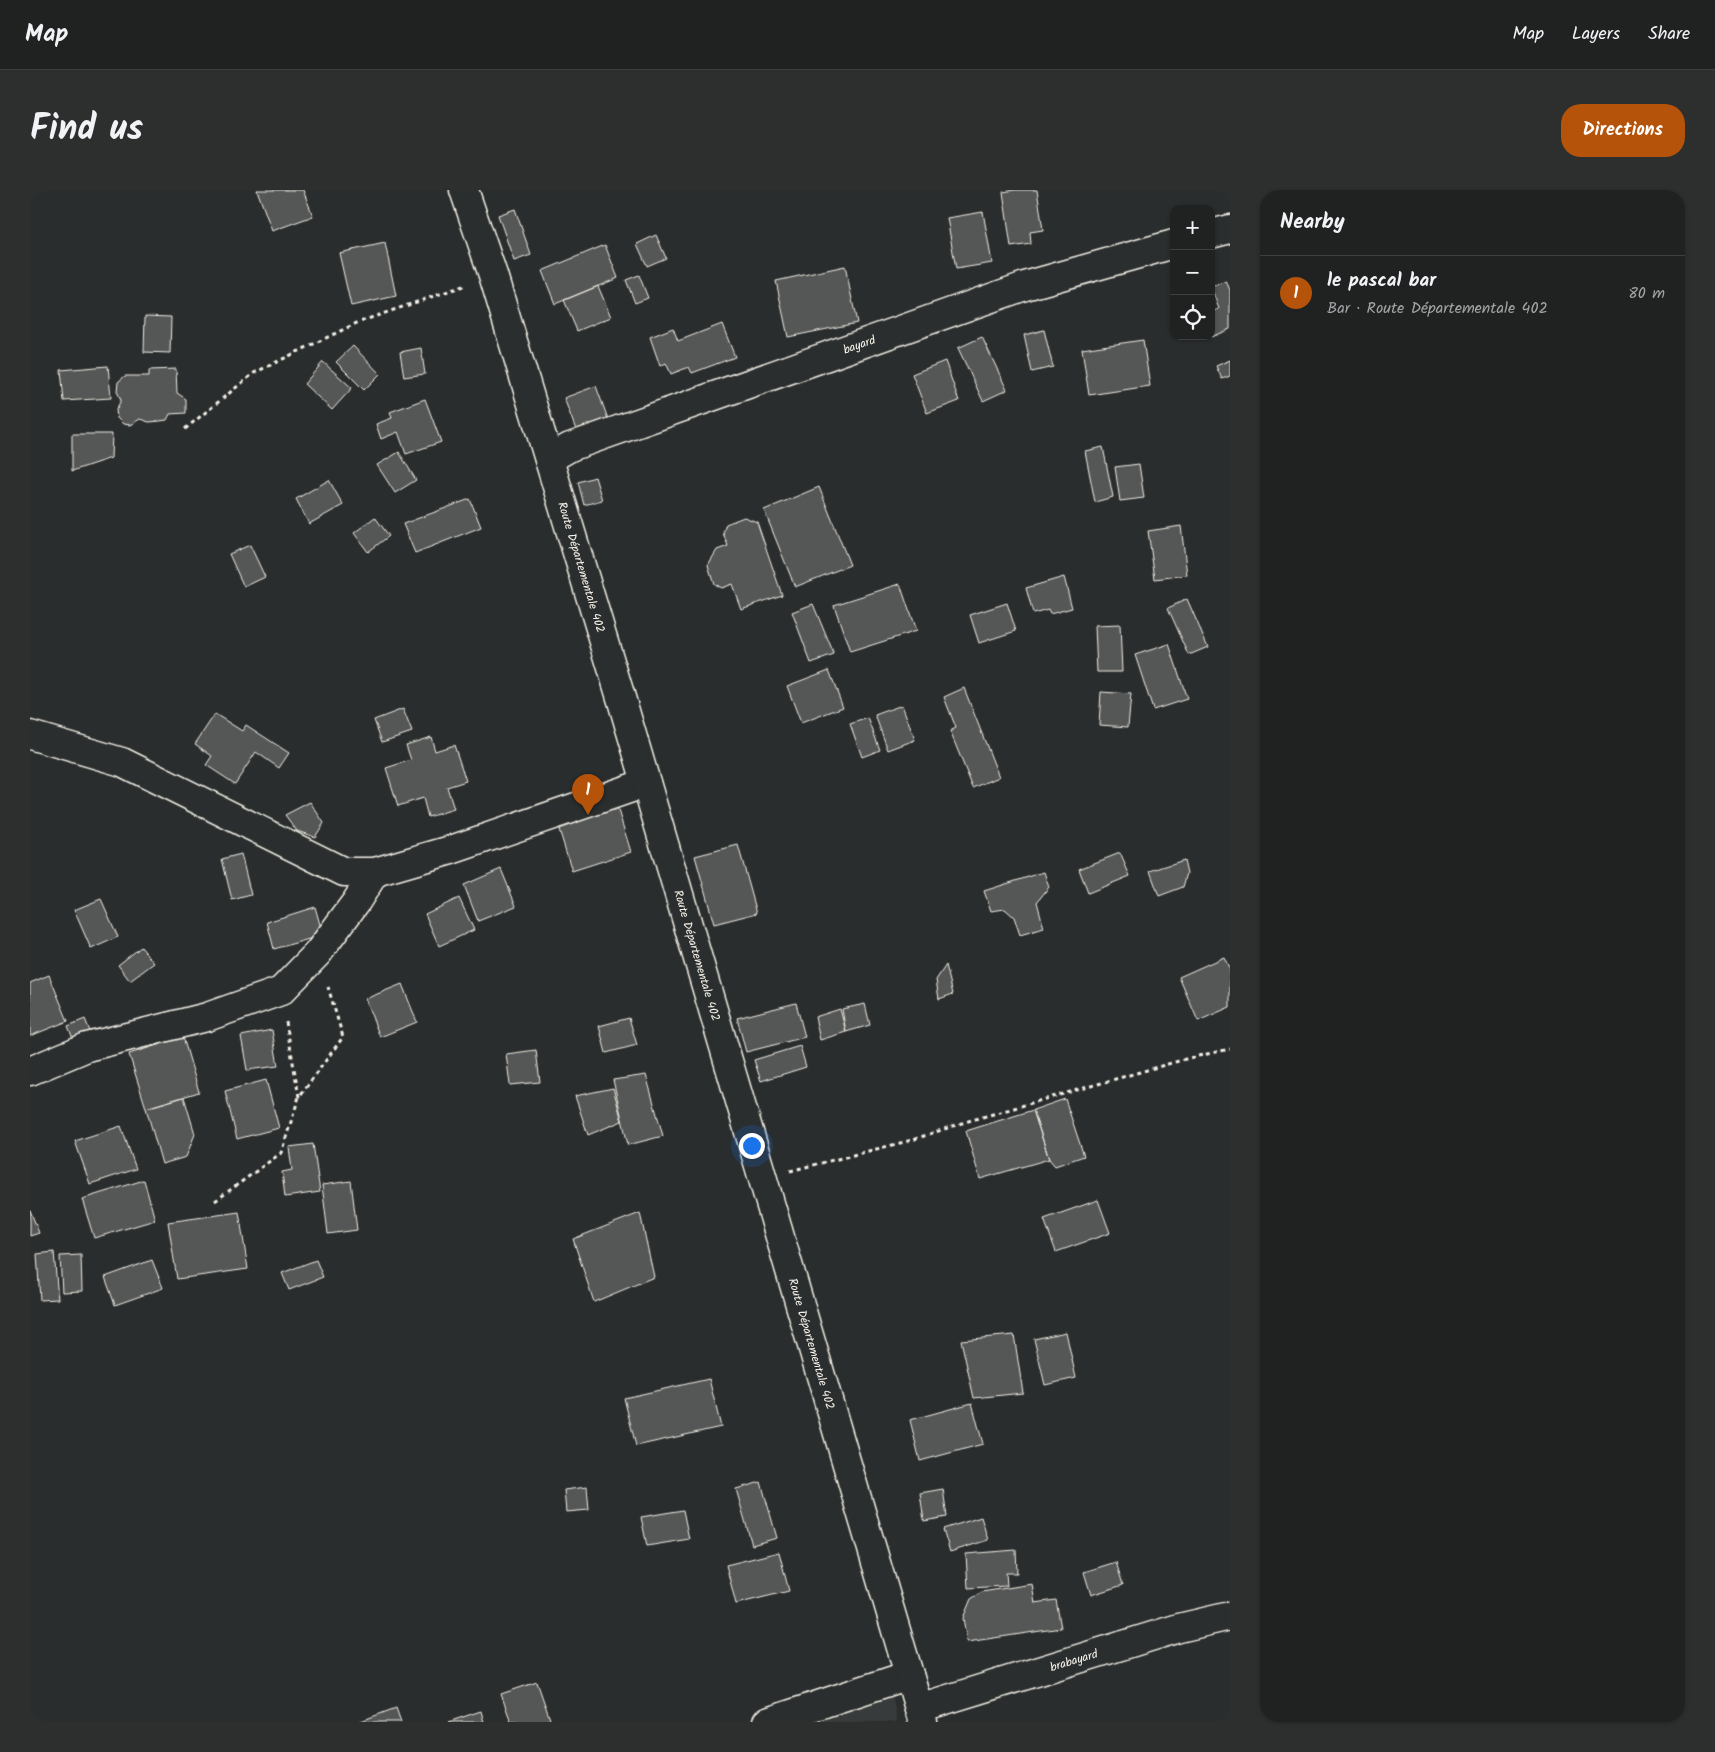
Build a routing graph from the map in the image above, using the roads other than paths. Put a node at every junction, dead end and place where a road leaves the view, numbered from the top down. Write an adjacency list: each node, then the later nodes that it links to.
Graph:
1 (464, 190): 5 (street, Route Départementale 402)
2 (1230, 228): 3 (street)
3 (1215, 233)
4 (1170, 245): 5 (street, bayard)
5 (549, 459): 7 (street, Route Départementale 402)
6 (30, 735): 8 (street)
7 (646, 784): 8 (street); 11 (street, Route Départementale 402)
8 (375, 872): 9 (street)
9 (30, 1071)
10 (1230, 1616): 12 (street, brabayard)
11 (909, 1675): 12 (street, Route Départementale 402); 13 (street)
12 (921, 1715)
13 (767, 1722)

